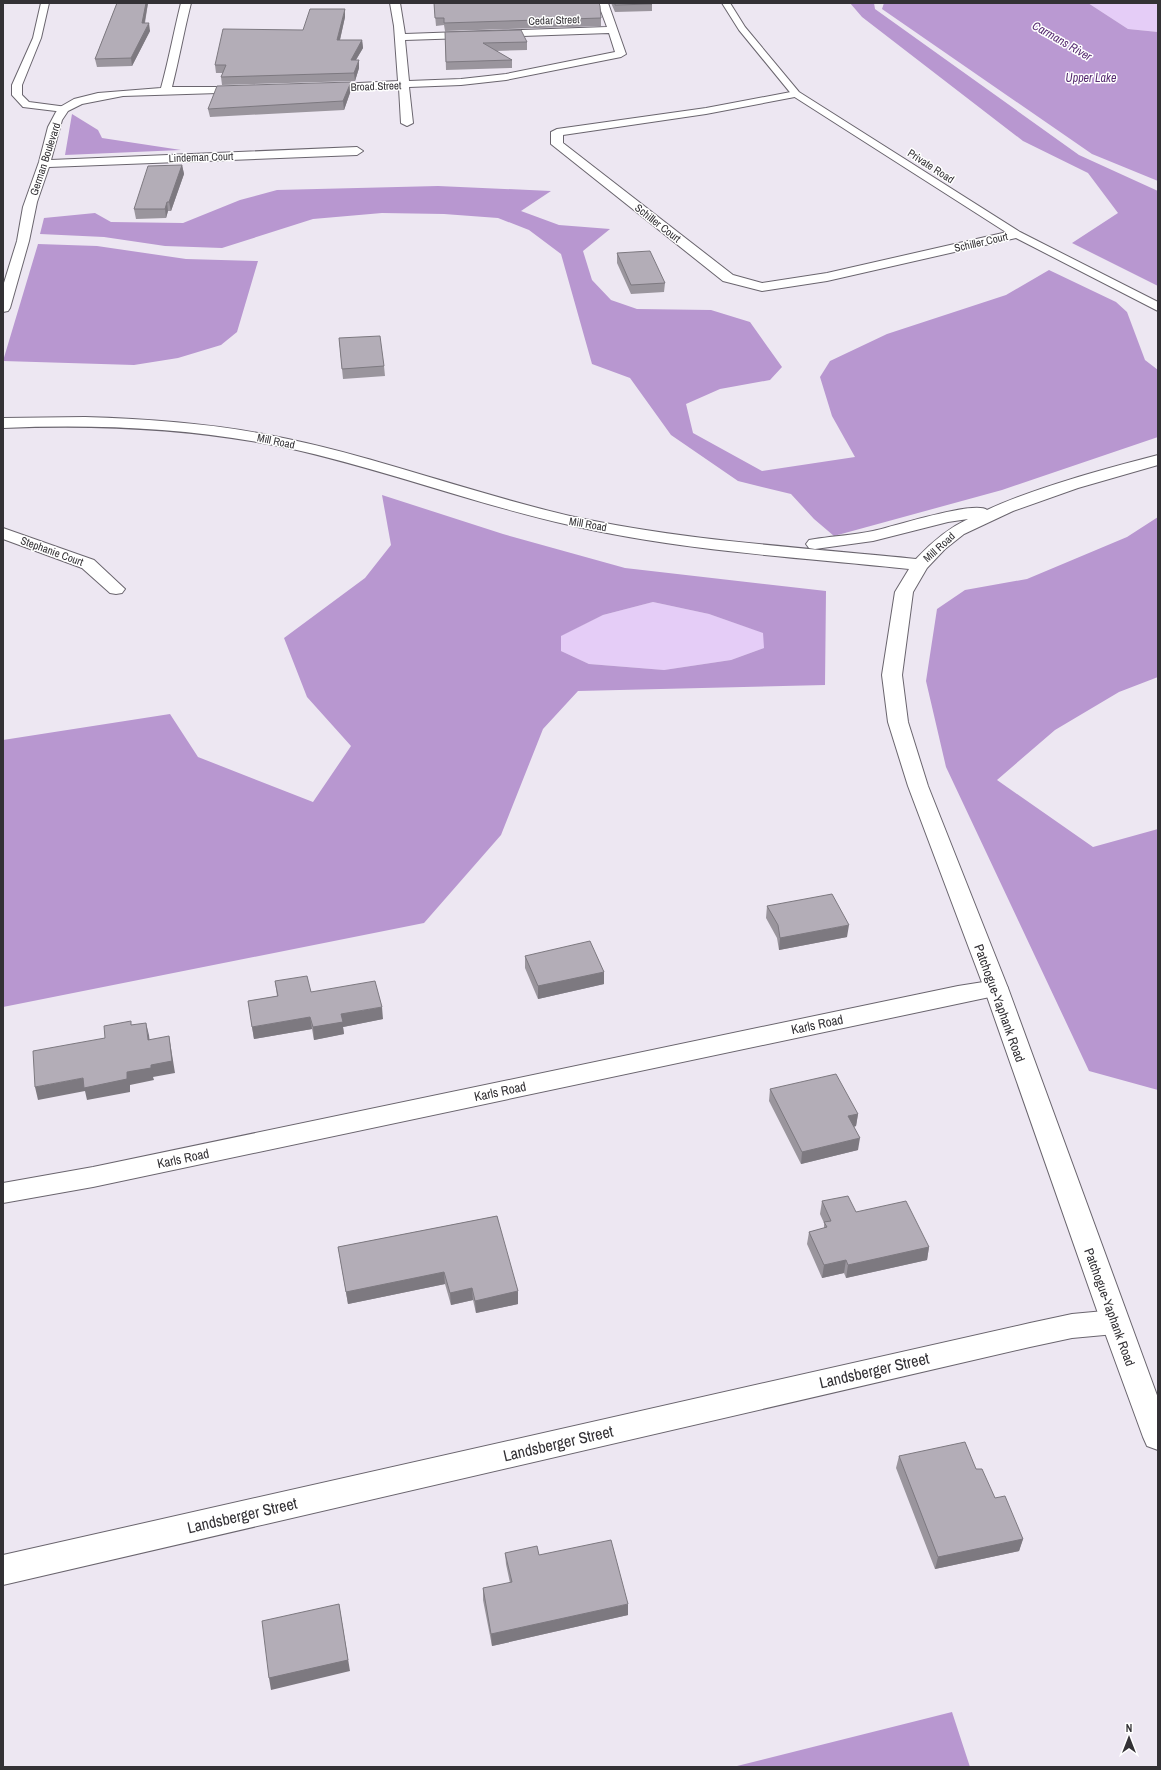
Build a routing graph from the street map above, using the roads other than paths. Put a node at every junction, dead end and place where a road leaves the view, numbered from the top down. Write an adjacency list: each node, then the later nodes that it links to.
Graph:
1 (45, 3): 13 (lane)
2 (186, 3): 11 (street)
3 (395, 3): 7 (street)
4 (603, 3): 6 (street)
5 (726, 3): 12 (lane, Private Road)
6 (614, 30): 7 (street, Cedar Street); 8 (street, Broad Street)
7 (399, 37): 8 (street)
8 (404, 85): 9 (street, Broad Street); 14 (street)
9 (311, 88)
10 (256, 90): 11 (street)
11 (165, 92): 13 (street, German Boulevard)
12 (796, 94): 17 (lane, Private Road); 17 (street, Schiller Court)
13 (64, 109): 16 (street, German Boulevard)
14 (407, 123)
15 (357, 151): 16 (street, Lindeman Court)
16 (44, 164): 19 (street, German Boulevard)
17 (1016, 234): 18 (lane, Private Road)
18 (1158, 307)
19 (3, 308)
20 (3, 423): 24 (street, Mill Road)
21 (1158, 460): 22 (street, Mill Road)
22 (1007, 507): 24 (street); 25 (street, Mill Road)
23 (3, 533): 26 (street, Stephanie Court)
24 (752, 548): 25 (street, Mill Road)
25 (920, 565): 27 (street, Patchogue-Yaphank Road)
26 (116, 588)
27 (996, 988): 28 (street, Karls Road); 29 (street, Patchogue-Yaphank Road)
28 (3, 1192)
29 (1115, 1322): 30 (street, Patchogue-Yaphank Road); 31 (street, Landsberger Street)
30 (1158, 1437)
31 (3, 1570)

